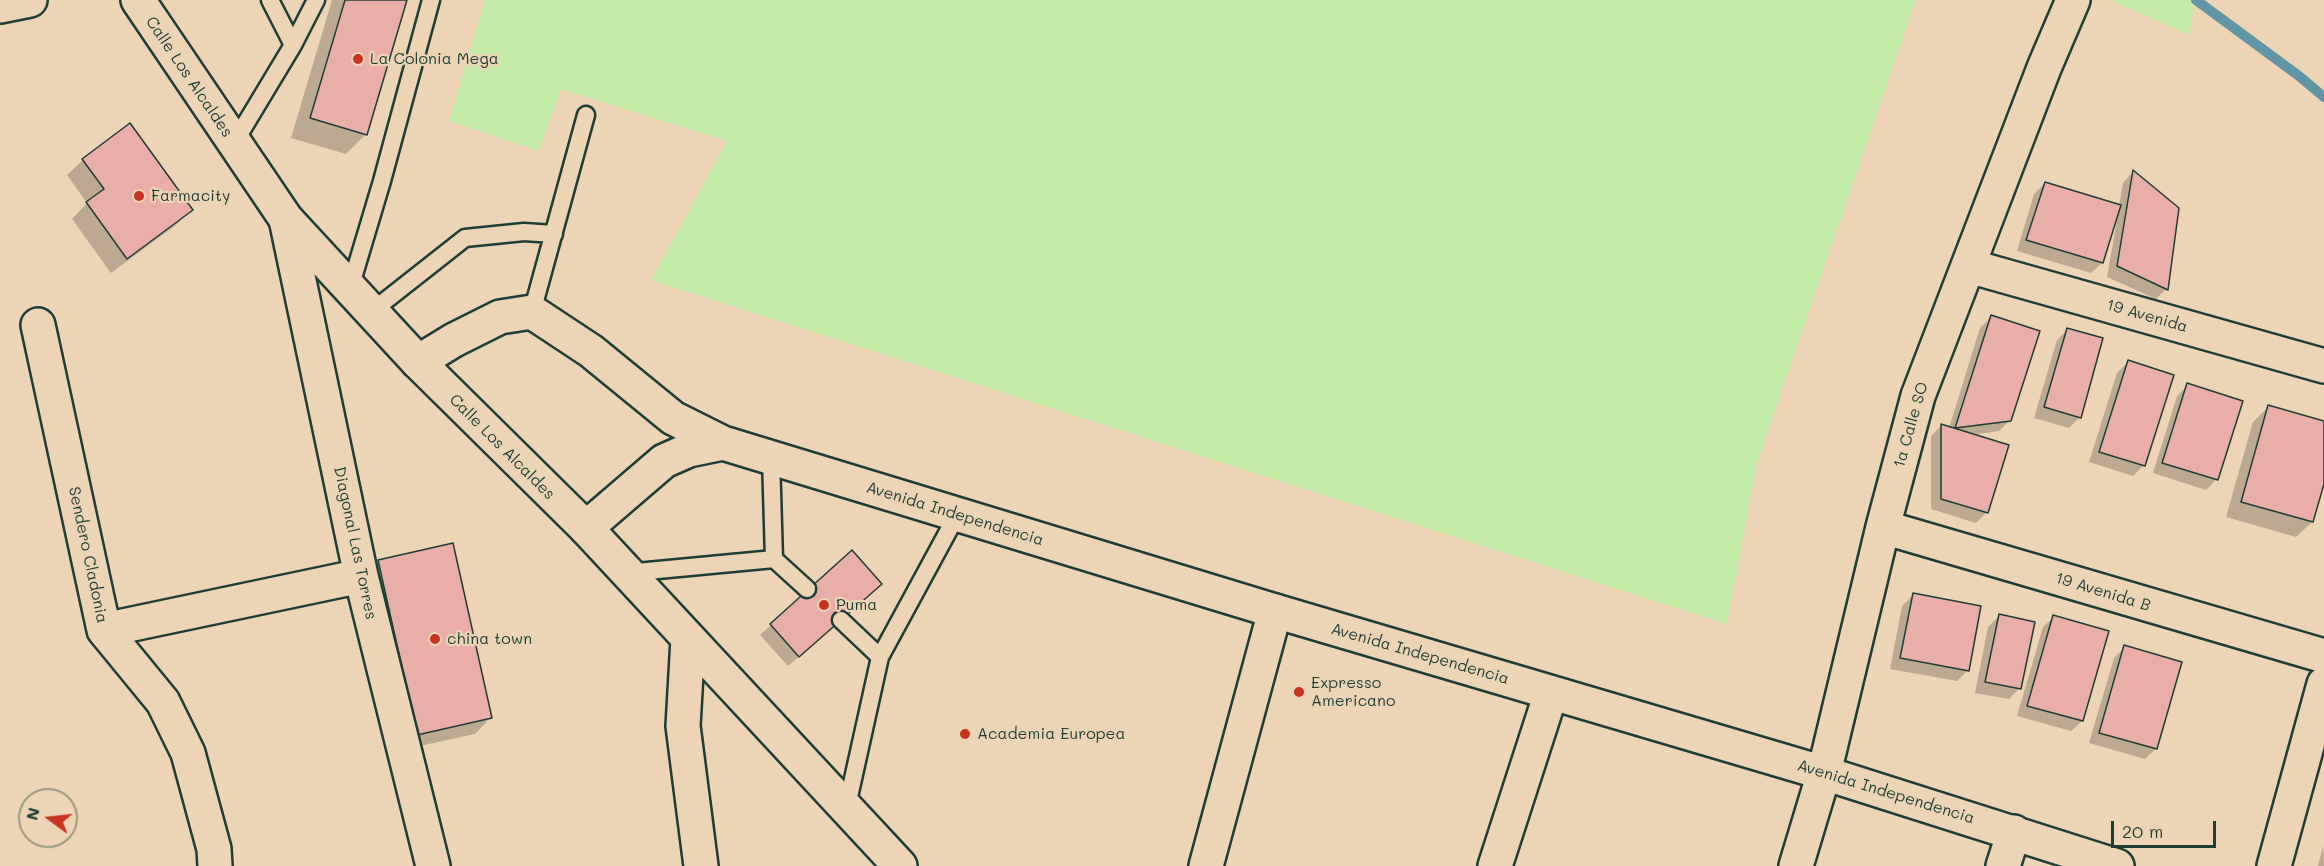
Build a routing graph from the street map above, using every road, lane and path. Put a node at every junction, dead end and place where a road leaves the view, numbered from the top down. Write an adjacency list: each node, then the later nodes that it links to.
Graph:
1 (30, 0): 7 (street)
2 (138, 0): 10 (street, Calle Los Alcaldes)
3 (270, 0): 8 (lane)
4 (316, 0): 8 (lane)
5 (431, 0): 14 (lane)
6 (2073, 0): 13 (street, 1a Calle SO)
7 (0, 6)
8 (293, 45): 10 (lane)
9 (586, 115): 12 (lane)
10 (234, 143): 11 (street, Calle Los Alcaldes)
11 (286, 219): 14 (street, Calle Los Alcaldes); 27 (street, Diagonal Las Torres)
12 (554, 234): 15 (lane); 16 (lane)
13 (1969, 266): 19 (street, 19 Avenida); 23 (street, 1a Calle SO)
14 (350, 288): 15 (street, Calle Los Alcaldes)
15 (371, 312): 18 (street, Calle Los Alcaldes)
16 (532, 312): 18 (street); 20 (street, Avenida Independencia)
17 (38, 325): 31 (street, Sendero Cladonia)
18 (418, 362): 24 (street, Calle Los Alcaldes)
19 (2324, 366)
20 (723, 443): 21 (street, Avenida Independencia); 24 (street, Avenida Independencia)
21 (771, 458): 22 (street, Avenida Independencia); 25 (lane)
22 (957, 515): 29 (street, Avenida Independencia); 34 (lane)
23 (1883, 527): 33 (street, 19 Avenida B); 37 (street, 1a Calle SO)
24 (586, 528): 26 (street, Calle Los Alcaldes)
25 (774, 559): 26 (lane); 28 (lane)
26 (626, 573): 32 (street, Calle Los Alcaldes)
27 (361, 576): 31 (street); 41 (street, Diagonal Las Torres)
28 (807, 589)
29 (1275, 611): 36 (street, Avenida Independencia); 44 (street)
30 (841, 620): 34 (lane)
31 (104, 630): 40 (street, Sendero Cladonia)
32 (688, 639): 38 (street, Calle Los Alcaldes); 42 (street)
33 (2324, 656)
34 (880, 657): 38 (lane)
35 (2324, 684): 49 (street)
36 (1551, 693): 37 (street, Avenida Independencia); 45 (street)
37 (1824, 773): 39 (street, Avenida Independencia); 46 (street, 1a Calle SO)
38 (847, 806): 43 (street, Calle Los Alcaldes)
39 (2014, 832): 47 (street); 48 (street, Avenida Independencia)
40 (215, 866)
41 (433, 866)
42 (700, 866)
43 (900, 866)
44 (1206, 866)
45 (1495, 866)
46 (1796, 866)
47 (2003, 866)
48 (2117, 866)
49 (2274, 866)

